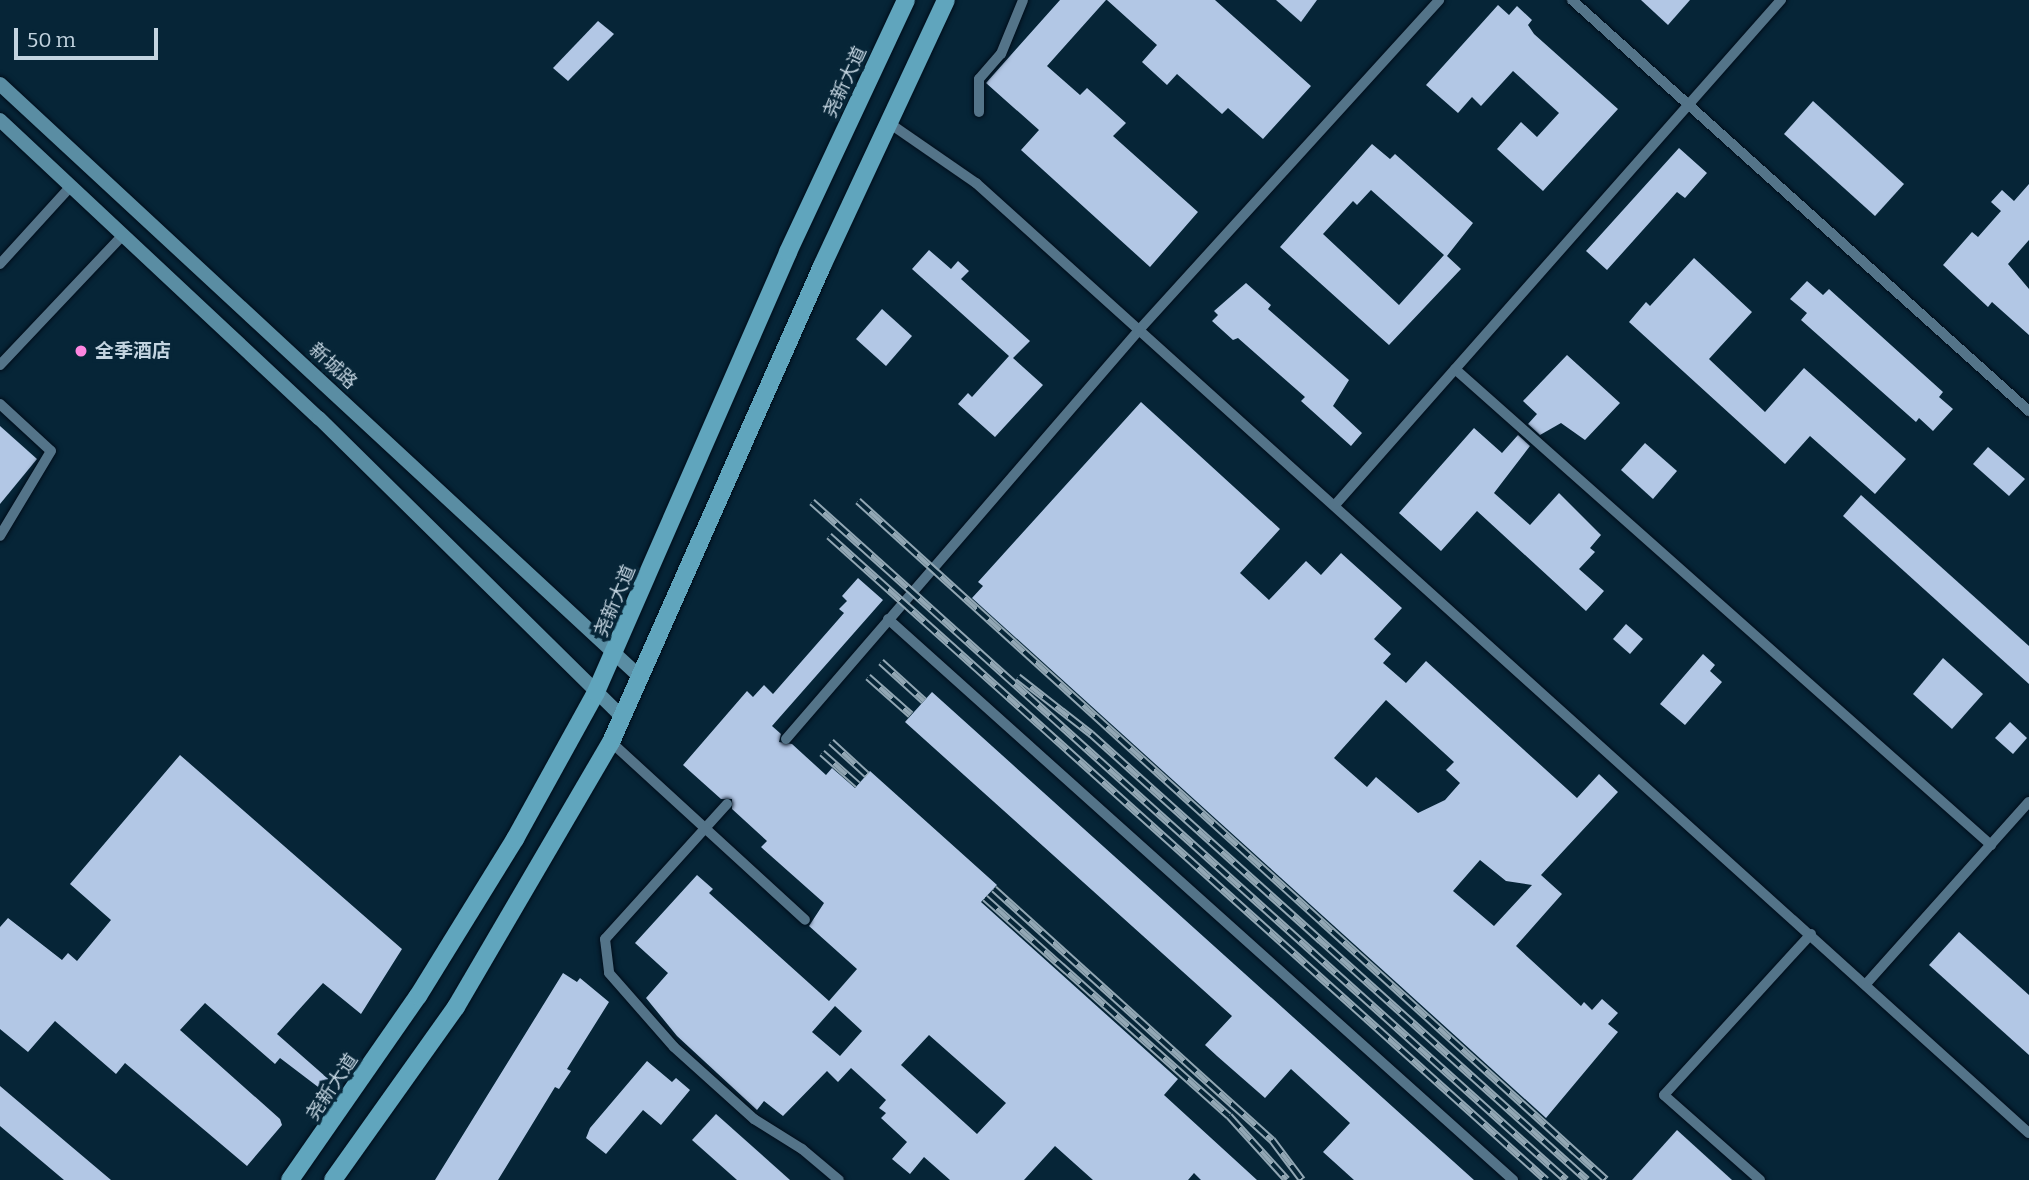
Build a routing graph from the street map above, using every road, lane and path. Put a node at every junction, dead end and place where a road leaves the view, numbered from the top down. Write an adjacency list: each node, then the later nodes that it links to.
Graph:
1 (906, 0): 23 (main road, 尧新大道)
2 (946, 0): 11 (main road)
3 (1023, 0): 9 (lane)
4 (1439, 0): 15 (lane)
5 (1572, 0): 8 (lane)
6 (1782, 0): 8 (lane)
7 (0, 84): 23 (main road, 新城路)
8 (1688, 105): 17 (lane); 19 (lane)
9 (979, 112)
10 (0, 120): 12 (main road)
11 (889, 123): 15 (lane); 24 (main road)
12 (71, 186): 13 (main road); 14 (lane)
13 (123, 235): 16 (lane); 25 (main road)
14 (0, 264)
15 (1139, 330): 20 (lane); 22 (lane)
16 (0, 365)
17 (1455, 369): 20 (lane); 32 (lane)
18 (0, 404): 21 (lane)
19 (2029, 411)
20 (1335, 505): 34 (lane)
21 (0, 536)
22 (888, 620): 27 (lane); 40 (lane)
23 (615, 654): 24 (main road, 新城路); 25 (main road, 尧新大道)
24 (640, 677): 26 (main road)
25 (596, 692): 26 (main road); 37 (main road, 尧新大道)
26 (622, 716): 28 (main road)
27 (786, 739)
28 (611, 742): 31 (lane); 38 (main road)
29 (2029, 802): 32 (lane)
30 (727, 804): 31 (lane)
31 (705, 828): 33 (lane); 39 (lane)
32 (1991, 845): 35 (lane)
33 (806, 920)
34 (1811, 934): 35 (lane); 41 (lane)
35 (1866, 984): 36 (lane)
36 (2029, 1133)
37 (290, 1180)
38 (334, 1180)
39 (839, 1180)
40 (1513, 1180)
41 (1760, 1180)

